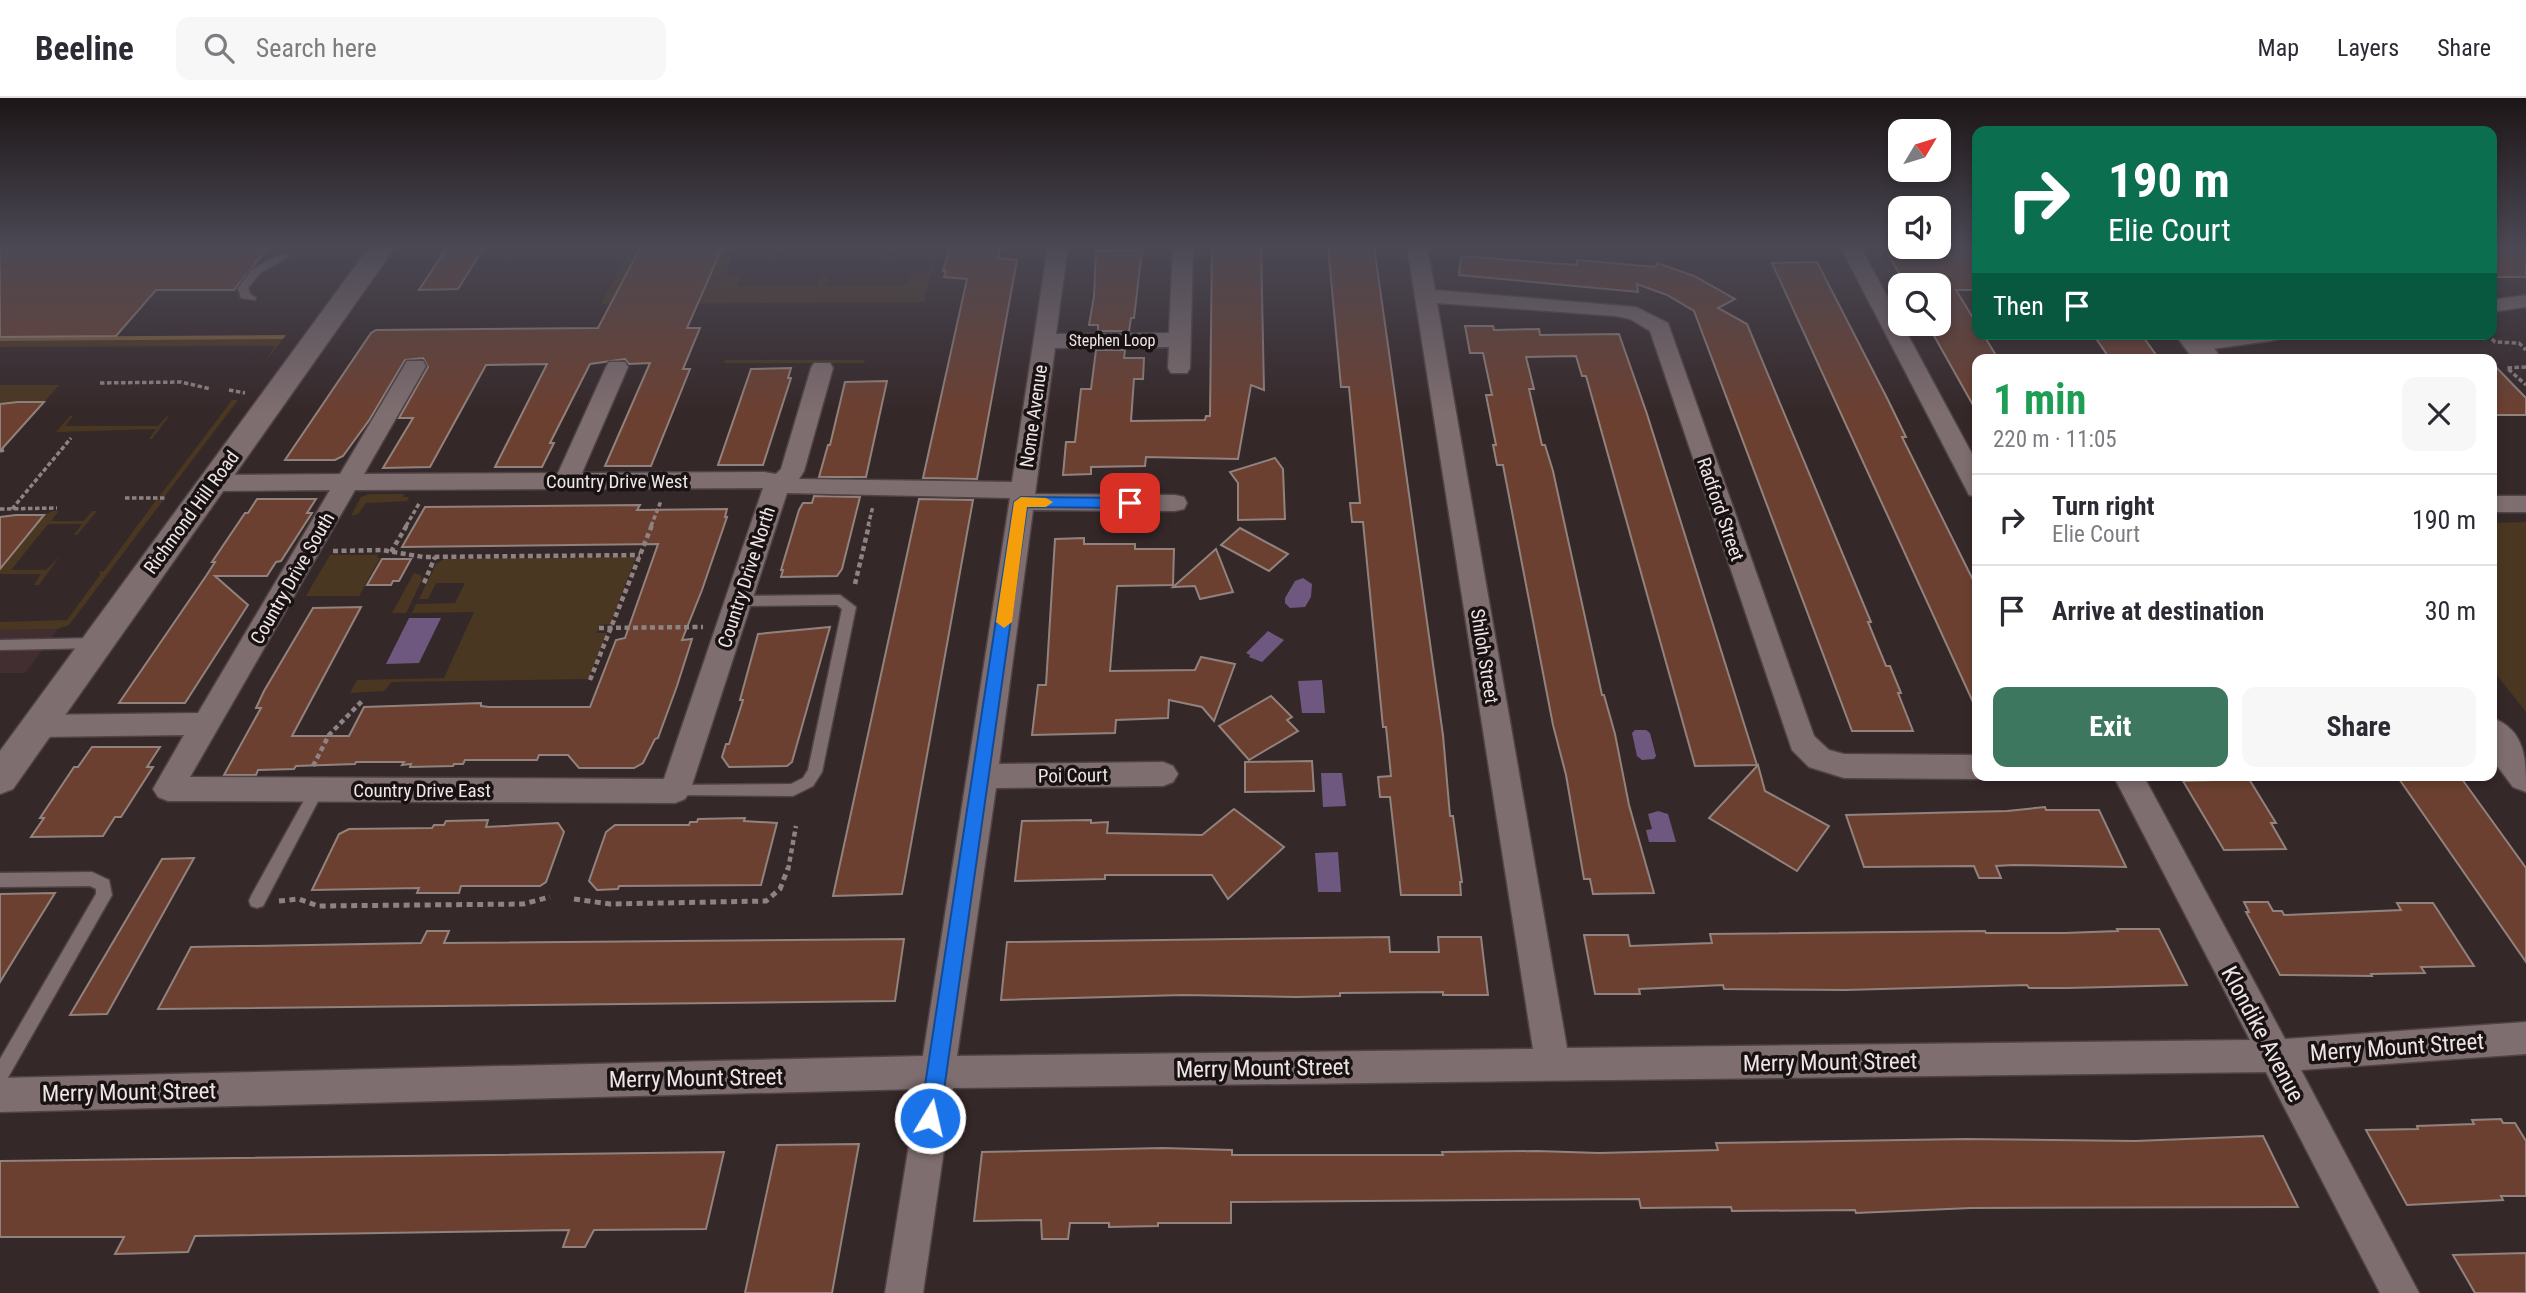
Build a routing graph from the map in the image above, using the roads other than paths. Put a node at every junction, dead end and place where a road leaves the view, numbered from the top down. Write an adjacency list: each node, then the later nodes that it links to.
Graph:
1 (343, 302): 19 (street, Richmond Hill Road)
2 (1050, 302): 11 (street, Nome Avenue)
3 (1181, 302): 9 (street, Stephen Loop)
4 (1427, 302): 45 (street, Shiloh Street)
5 (1503, 302): 32 (street, Radford Street)
6 (1879, 302): 17 (street)
7 (2521, 302): 8 (street)
8 (2497, 305)
9 (1180, 340): 11 (street, Stephen Loop); 16 (street, Stephen Loop)
10 (2234, 340): 12 (street)
11 (1044, 341): 22 (street, Nome Avenue)
12 (2198, 346)
13 (415, 366): 20 (street, Country Drive South)
14 (617, 367): 18 (street)
15 (822, 368): 21 (street, Country Drive North)
16 (1179, 368)
17 (1972, 478)
18 (566, 481): 20 (street, Country Drive West); 21 (street, Country Drive West)
19 (212, 483): 20 (street, Country Drive West); 27 (street, Richmond Hill Road)
20 (348, 483): 29 (street, Country Drive South)
21 (779, 485): 22 (street, Country Drive West); 26 (street, Country Drive North)
22 (1022, 496): 23 (street, Country Drive West); 34 (street, Nome Avenue)
23 (1175, 503)
24 (2497, 504): 25 (street)
25 (2526, 504)
26 (739, 601): 40 (street, Country Drive North); 40 (lane)
27 (98, 643): 28 (lane); 30 (street, Richmond Hill Road)
28 (0, 645)
29 (207, 724): 30 (street); 39 (street, Country Drive South)
30 (39, 726): 36 (street, Richmond Hill Road)
31 (2497, 738): 35 (street)
32 (1972, 767)
33 (1163, 774): 34 (street, Poi Court)
34 (983, 776): 46 (street, Nome Avenue)
35 (2526, 776)
36 (0, 778)
37 (314, 779): 39 (street, Country Drive East); 40 (street, Country Drive East); 42 (lane)
38 (2131, 781): 44 (street, Klondike Avenue)
39 (168, 789)
40 (675, 791)
41 (0, 880): 47 (lane)
42 (257, 901)
43 (2526, 1038): 44 (street, Merry Mount Street)
44 (2274, 1056): 45 (street, Merry Mount Street); 50 (street, Klondike Avenue)
45 (1553, 1065): 46 (street, Merry Mount Street)
46 (937, 1072): 48 (street, Merry Mount Street); 49 (street, Nome Avenue)
47 (0, 1075)
48 (0, 1095)
49 (904, 1293)
50 (2400, 1293)

